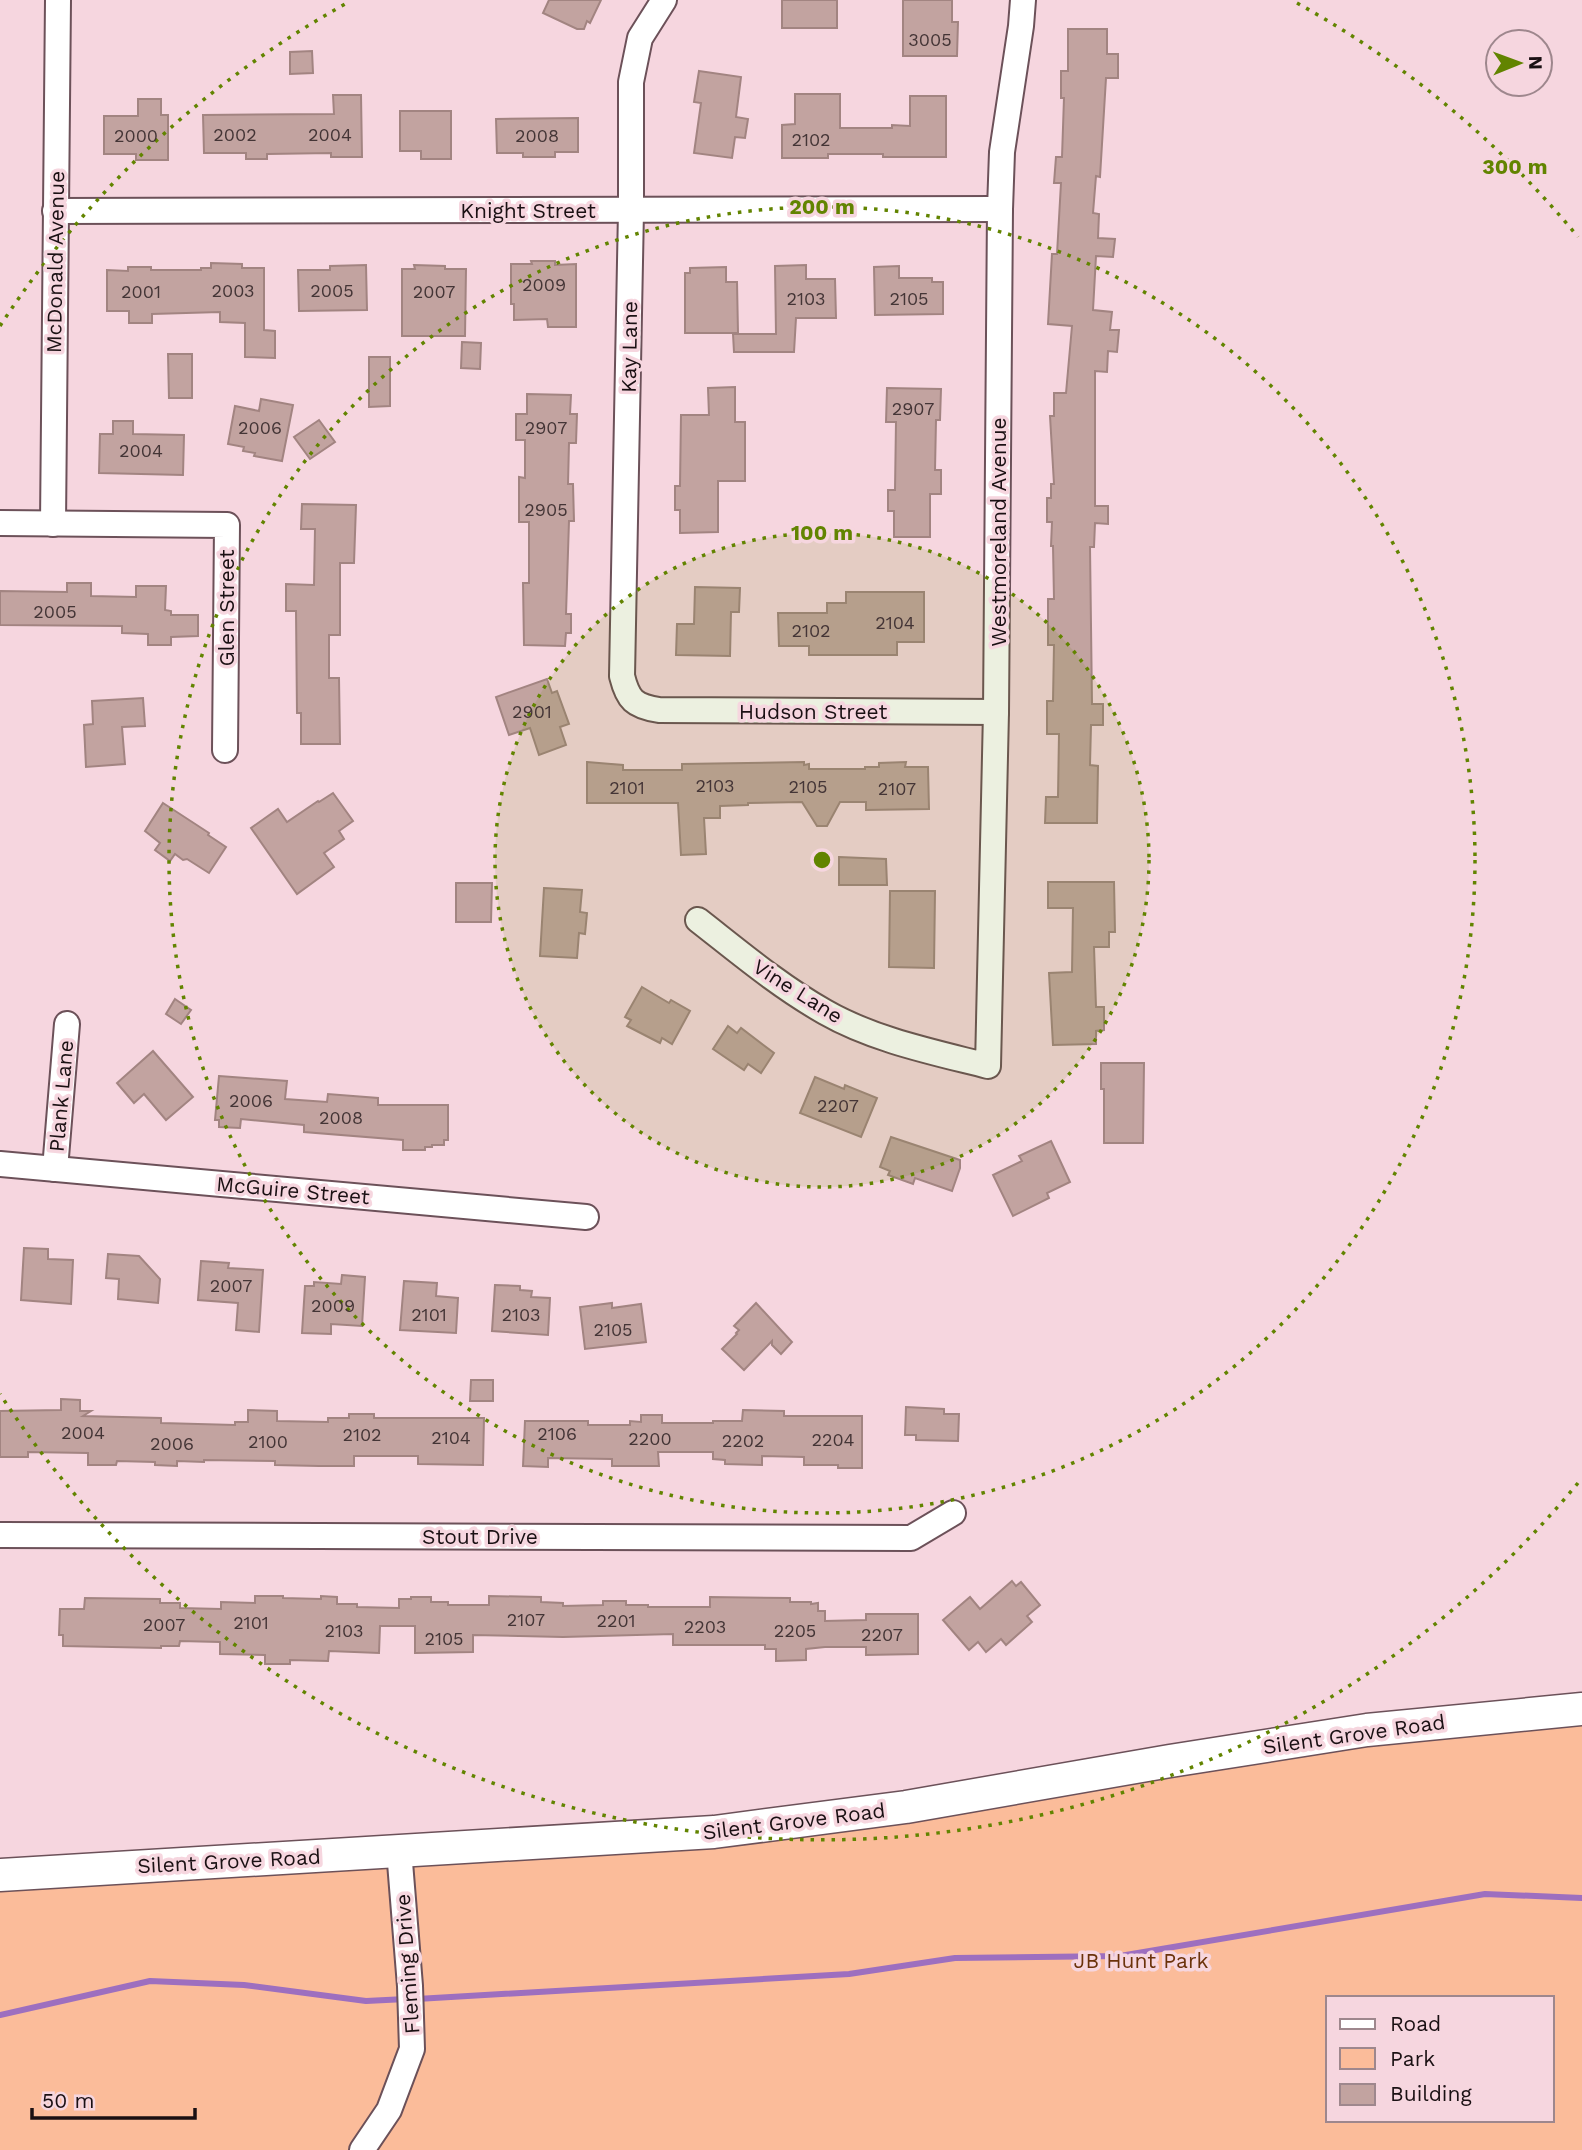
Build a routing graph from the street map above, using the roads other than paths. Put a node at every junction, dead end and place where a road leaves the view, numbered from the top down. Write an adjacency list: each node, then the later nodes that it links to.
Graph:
1 (58, 0): 6 (street, McDonald Avenue)
2 (664, 0): 5 (street, Kay Lane)
3 (1023, 0): 4 (street, Westmoreland Avenue)
4 (1000, 209): 5 (street, Knight Street); 10 (street, Westmoreland Avenue)
5 (631, 210): 6 (street, Knight Street); 9 (street, Kay Lane)
6 (55, 211): 8 (street, McDonald Avenue)
7 (0, 523): 8 (street, Glen Street)
8 (52, 524): 11 (street, Glen Street)
9 (632, 700): 10 (street, Hudson Street)
10 (996, 712): 14 (street, Westmoreland Avenue)
11 (225, 750)
12 (698, 920): 14 (street, Vine Lane)
13 (67, 1024): 16 (street, Plank Lane)
14 (988, 1066)
15 (0, 1164): 16 (street, McGuire Street)
16 (55, 1169): 17 (street, McGuire Street)
17 (586, 1217)
18 (953, 1513): 19 (street, Stout Drive)
19 (0, 1535)
20 (1582, 1709): 21 (street, Silent Grove Road)
21 (399, 1850): 22 (street, Silent Grove Road); 23 (street, Fleming Drive)
22 (0, 1875)
23 (362, 2150)

